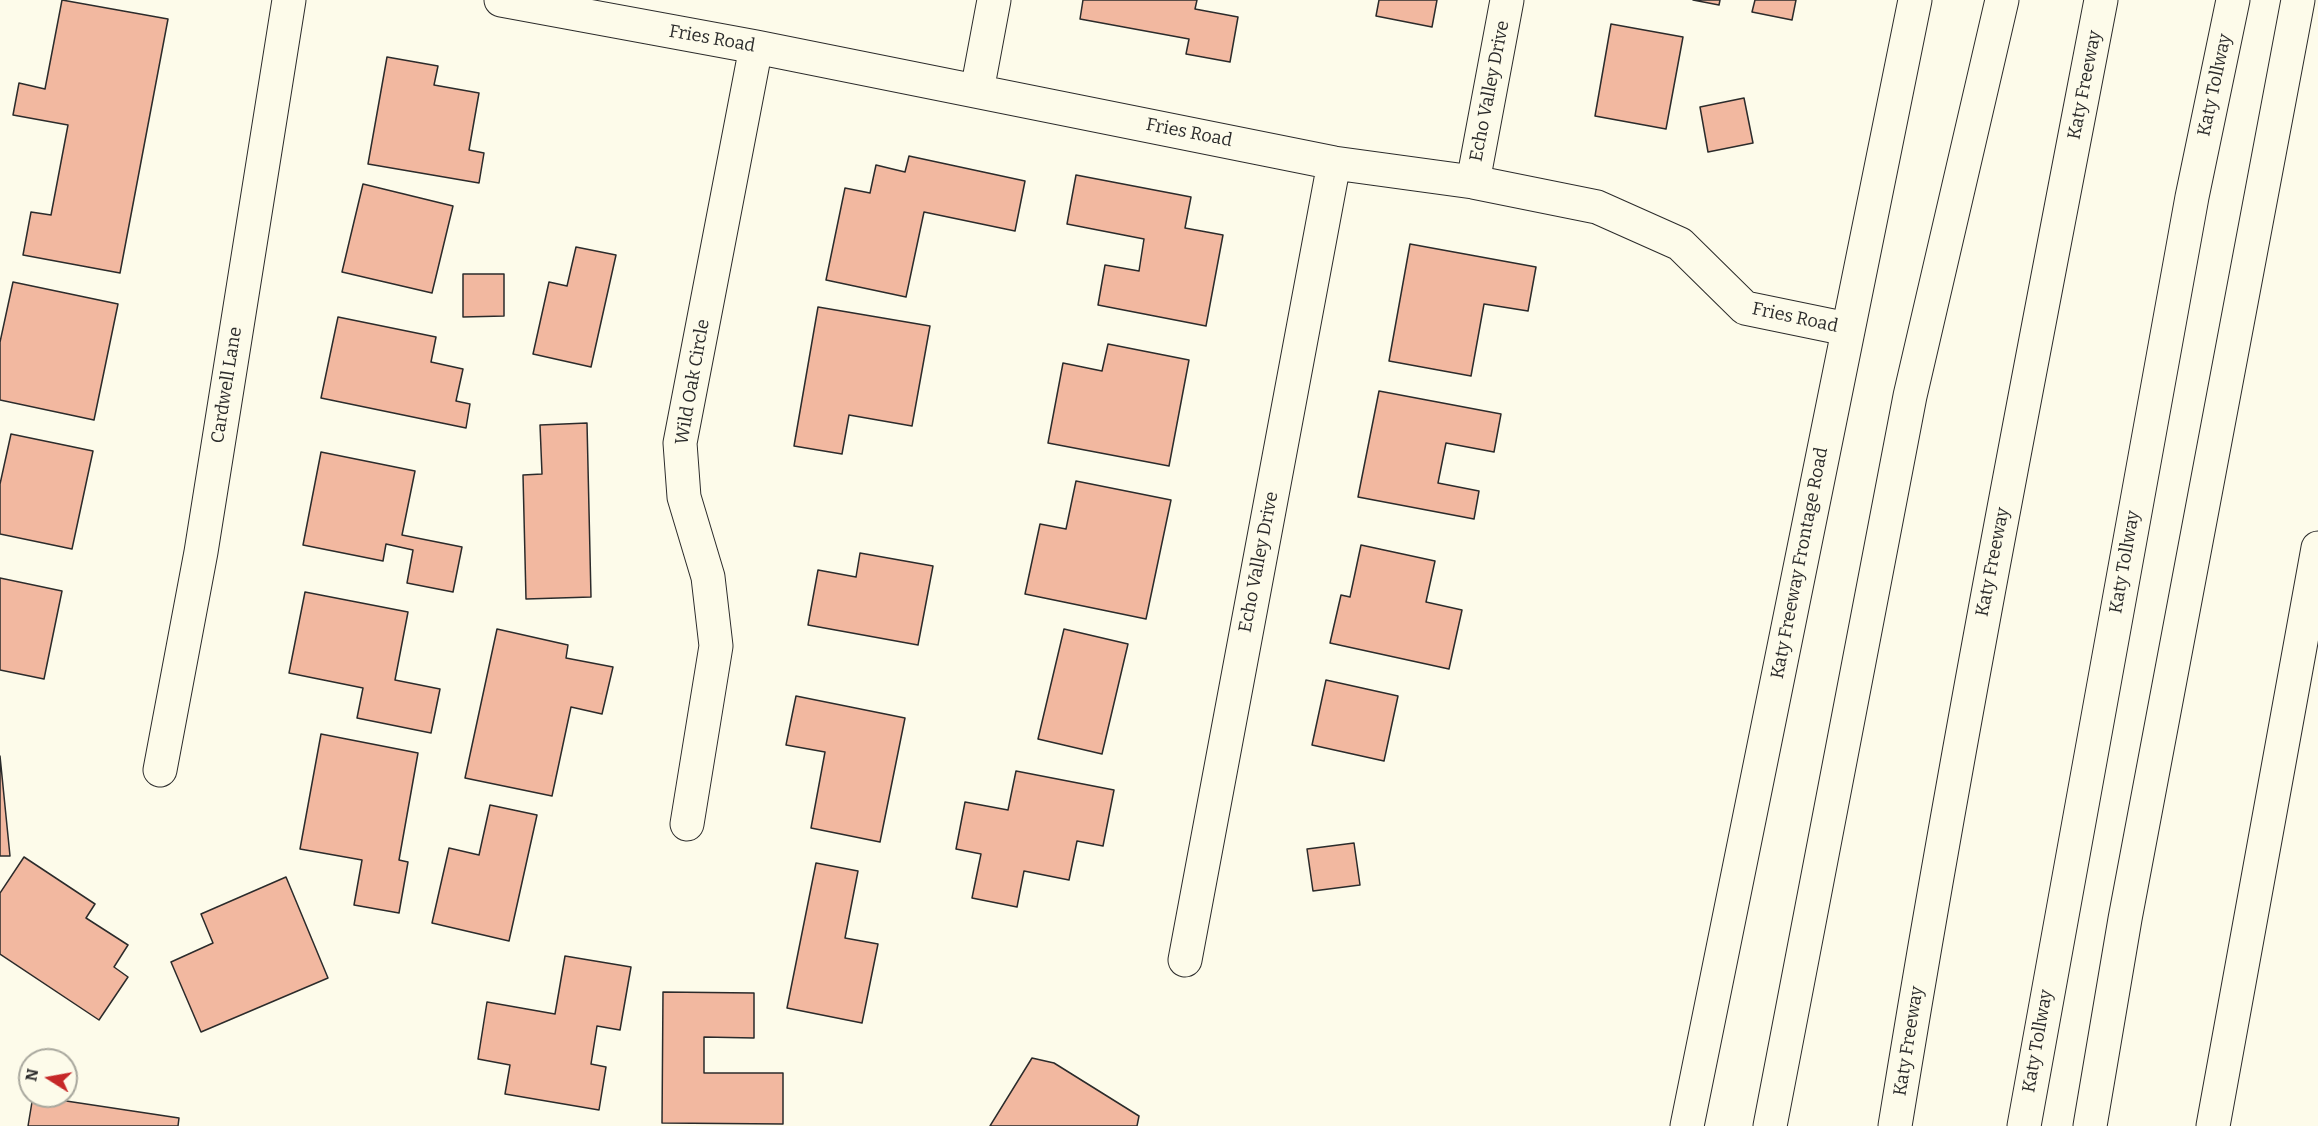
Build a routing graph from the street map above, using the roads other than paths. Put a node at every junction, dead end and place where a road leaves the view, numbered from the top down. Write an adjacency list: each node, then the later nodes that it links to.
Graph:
1 (289, 0): 16 (main road, Cardwell Lane)
2 (501, 0): 10 (main road, Fries Road)
3 (994, 0): 11 (main road)
4 (1507, 0): 13 (main road, Echo Valley Drive)
5 (1915, 0): 14 (main road, Katy Freeway Frontage Road)
6 (2002, 0): 20 (main road)
7 (2101, 0): 21 (main road, Katy Freeway)
8 (2233, 0): 22 (main road, Katy Tollway)
9 (2298, 0): 23 (main road)
10 (756, 47): 11 (main road, Fries Road); 17 (main road, Wild Oak Circle)
11 (977, 91): 12 (main road, Fries Road)
12 (1334, 163): 13 (main road, Fries Road); 18 (main road, Echo Valley Drive)
13 (1473, 182): 14 (main road, Fries Road)
14 (1847, 329): 19 (main road, Katy Freeway Frontage Road)
15 (2318, 548): 24 (main road)
16 (160, 770)
17 (687, 824)
18 (1185, 960)
19 (1687, 1126)
20 (1770, 1126)
21 (1895, 1126)
22 (2024, 1126)
23 (2090, 1126)
24 (2213, 1126)

